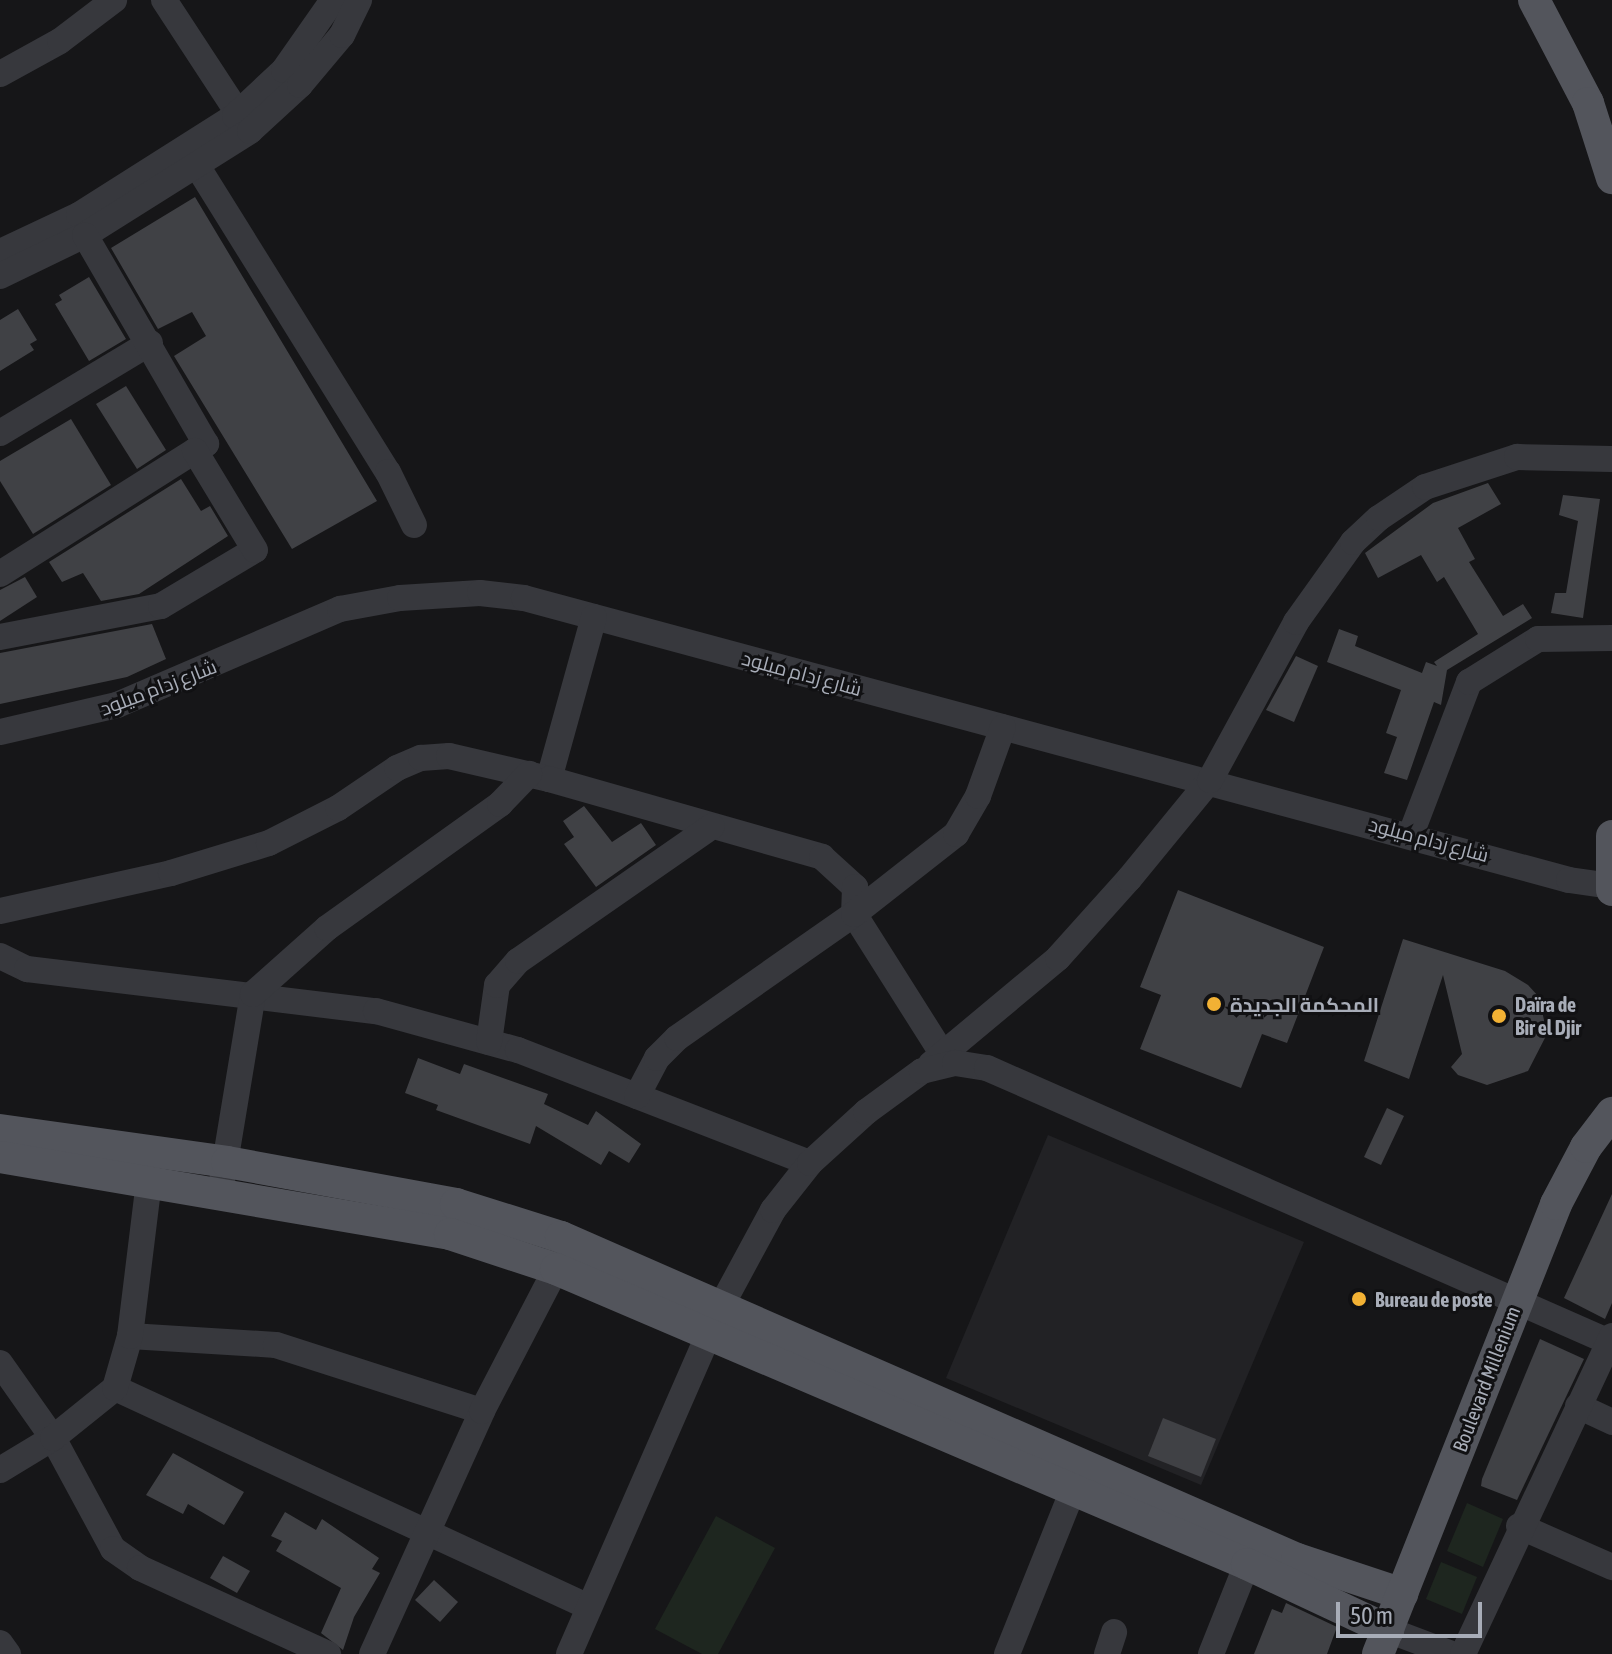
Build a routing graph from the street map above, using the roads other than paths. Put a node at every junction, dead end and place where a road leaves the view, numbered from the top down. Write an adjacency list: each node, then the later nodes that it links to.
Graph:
1 (114, 0): 6 (street)
2 (164, 0): 7 (street)
3 (333, 0): 7 (street)
4 (359, 0): 7 (street)
5 (1534, 0): 9 (main road)
6 (0, 73)
7 (243, 124): 8 (street)
8 (191, 157): 10 (street); 11 (street); 17 (street)
9 (1612, 178)
10 (85, 235): 12 (street); 13 (street)
11 (0, 252)
12 (0, 276)
13 (150, 343): 14 (street); 15 (street)
14 (0, 433)
15 (195, 451): 18 (street); 20 (street)
16 (1612, 459): 25 (street)
17 (414, 525)
18 (0, 574)
19 (594, 617): 22 (street, شارع زدام ميلود); 23 (street, شارع زدام ميلود); 24 (street)
20 (0, 637)
21 (1612, 638): 27 (street)
22 (1003, 727): 25 (street, شارع زدام ميلود); 31 (street)
23 (0, 732)
24 (539, 776): 26 (street); 30 (street); 33 (street)
25 (1210, 780): 27 (street, شارع زدام ميلود); 35 (street)
26 (712, 826): 31 (street); 34 (street)
27 (1411, 834): 29 (street, شارع زدام ميلود)
28 (1612, 838): 29 (main road)
29 (1612, 888)
30 (0, 911)
31 (854, 914): 35 (street); 37 (street)
32 (0, 956): 33 (street)
33 (253, 994): 34 (street); 42 (street)
34 (489, 1042): 37 (street)
35 (943, 1055): 36 (street)
36 (922, 1071): 41 (street); 46 (street)
37 (637, 1096): 41 (street)
38 (1612, 1113): 46 (main road, Boulevard Millenium)
39 (0, 1130): 42 (main road)
40 (0, 1157): 43 (main road)
41 (810, 1163): 47 (street)
42 (223, 1177): 43 (main road); 44 (main road); 45 (main road)
43 (149, 1182): 48 (street)
44 (561, 1237): 45 (street); 47 (main road)
45 (556, 1269): 47 (main road); 53 (street)
46 (1516, 1302): 49 (street); 62 (main road, Boulevard Millenium)
47 (714, 1322): 57 (main road); 62 (main road); 63 (street)
48 (130, 1336): 51 (street); 53 (street)
49 (1611, 1339): 52 (street)
50 (0, 1363): 55 (street)
51 (115, 1388): 55 (street); 59 (street)
52 (1578, 1406): 54 (street); 58 (street)
53 (482, 1411): 59 (street)
54 (1612, 1422)
55 (53, 1438): 56 (street); 67 (street)
56 (0, 1470)
57 (1073, 1490): 60 (main road); 70 (street)
58 (1519, 1526): 61 (street); 73 (street)
59 (426, 1534): 63 (street); 68 (street)
60 (1247, 1564): 64 (main road); 71 (street)
61 (1612, 1567)
62 (1402, 1594): 64 (main road, Boulevard Millenium)
63 (589, 1607): 69 (street)
64 (1383, 1642): 72 (street)
65 (0, 1643): 66 (street)
66 (8, 1654)
67 (328, 1654)
68 (372, 1654)
69 (569, 1654)
70 (1007, 1654)
71 (1211, 1654)
72 (1452, 1654)
73 (1463, 1654)

